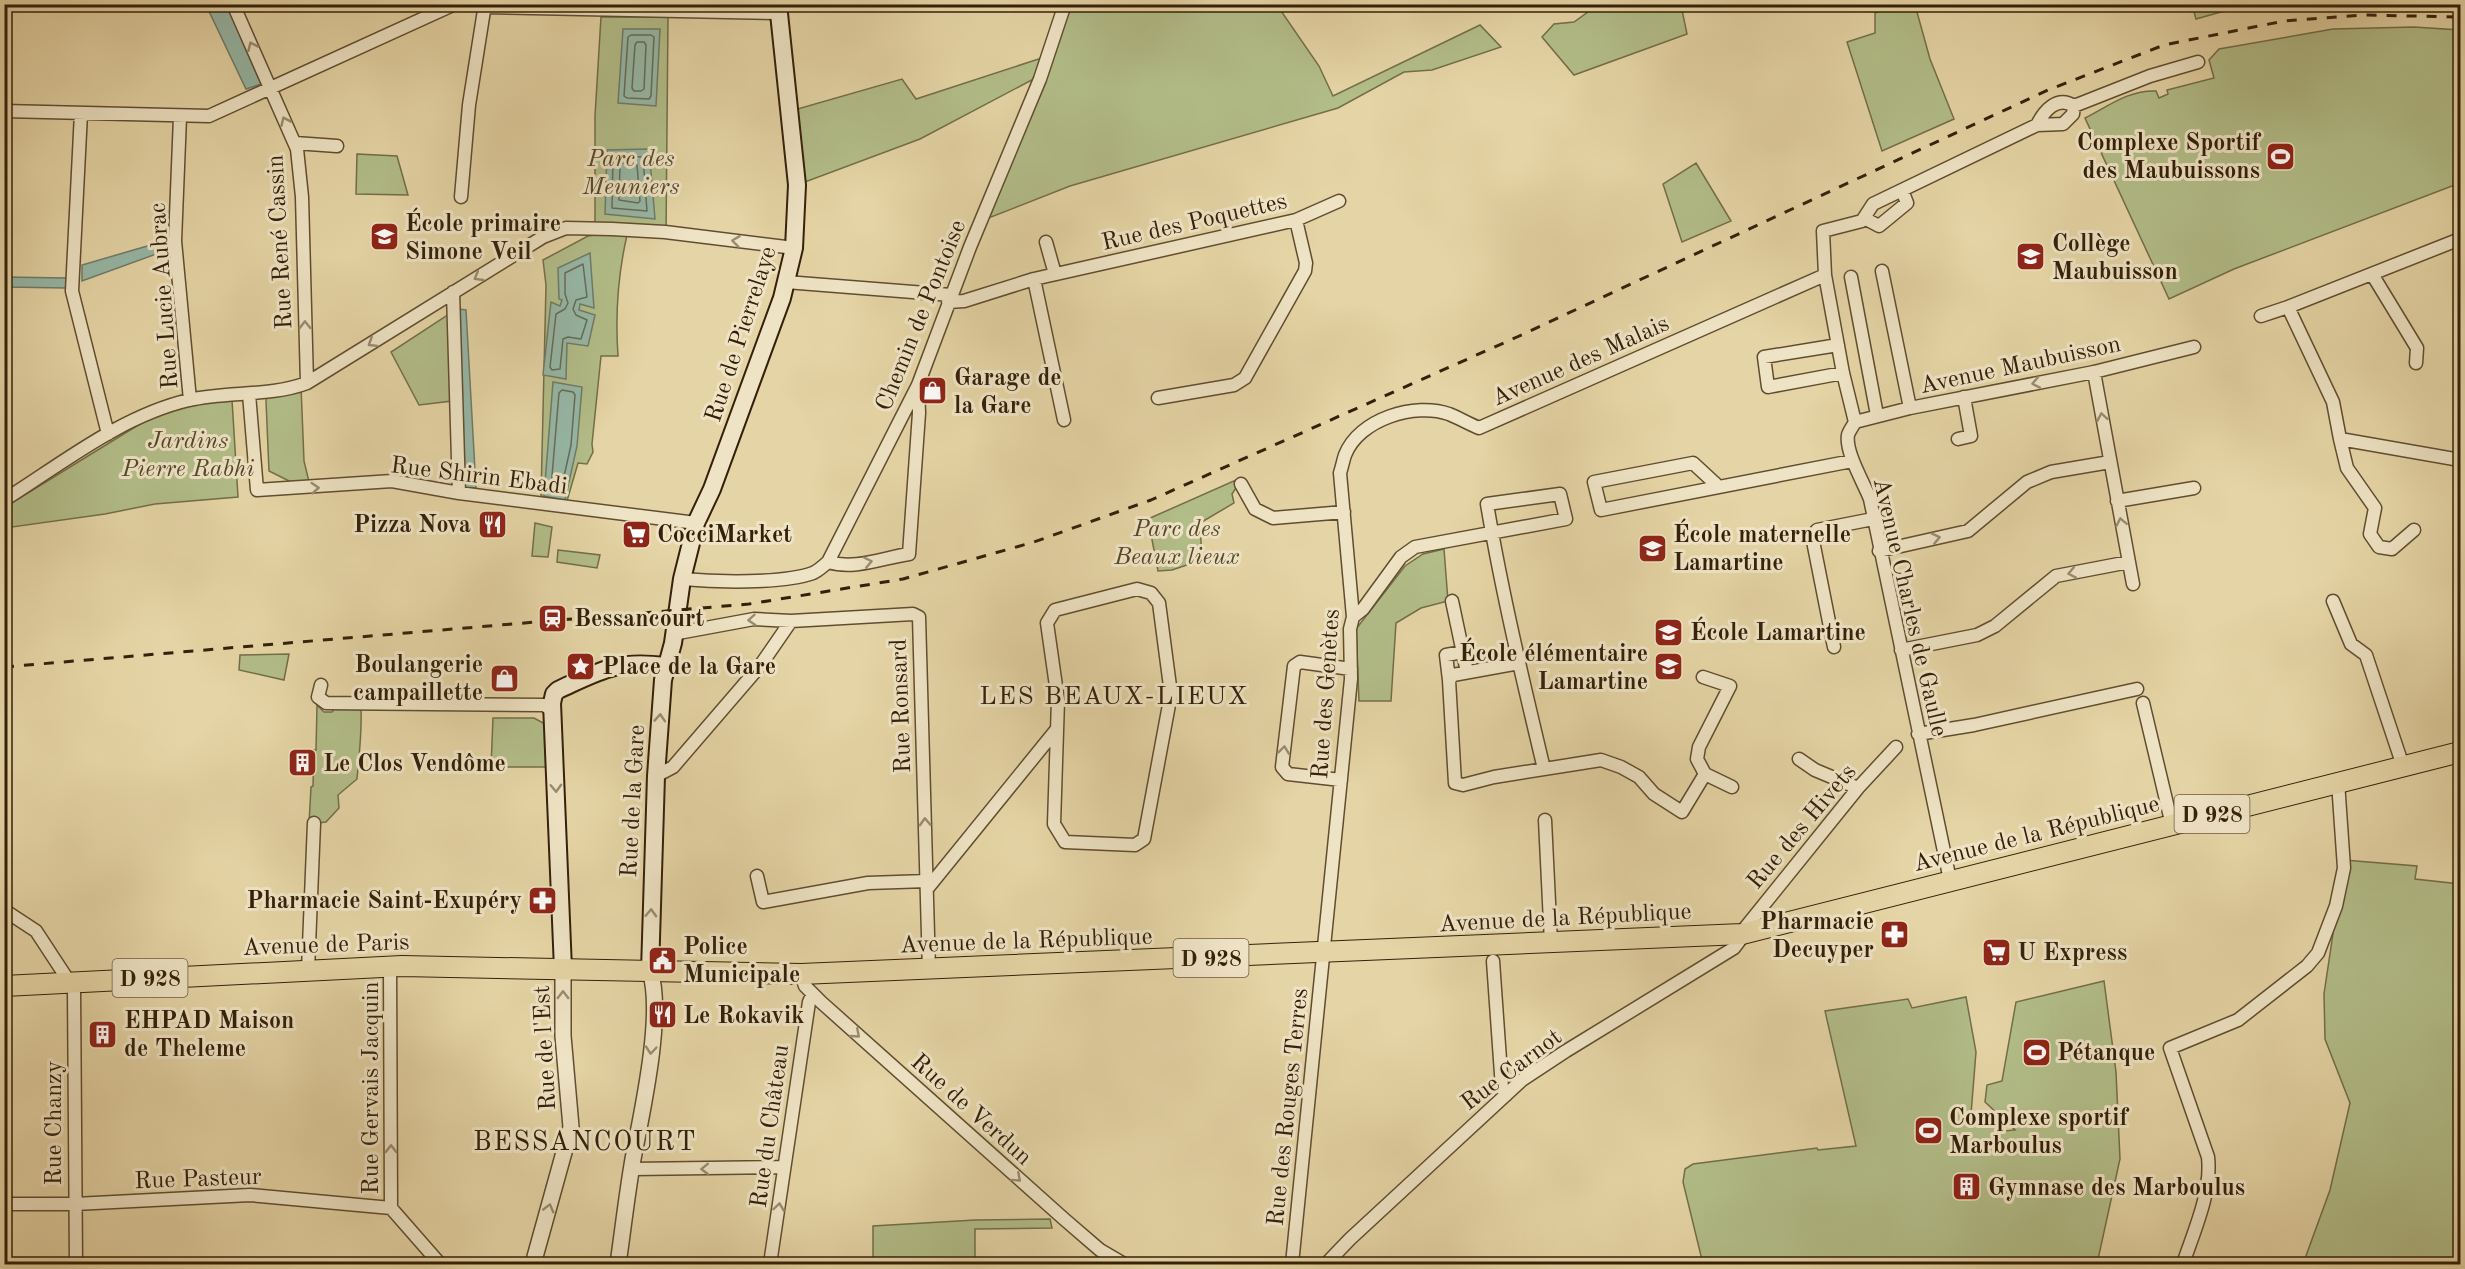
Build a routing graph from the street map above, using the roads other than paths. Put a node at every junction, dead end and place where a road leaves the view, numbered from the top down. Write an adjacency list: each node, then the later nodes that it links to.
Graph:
1 (233, 4): 7 (street, Rue René Cassin, one-way to 1)
2 (455, 4): 7 (street)
3 (1065, 4): 31 (street, Chemin de Pontoise)
4 (484, 6): 5 (street); 16 (street)
5 (779, 9): 22 (main road, Rue de Pierrelaye)
6 (2198, 62): 8 (street)
7 (270, 87): 11 (street); 13 (street, Rue René Cassin, one-way to 7)
8 (2074, 106): 12 (street); 12 (street)
9 (4, 111): 10 (street)
10 (81, 113): 11 (street); 49 (street)
11 (180, 117): 44 (street, Rue Lucie Aubrac)
12 (2037, 125): 15 (street)
13 (295, 143): 14 (street); 39 (street, Rue René Cassin, one-way to 13)
14 (337, 146)
15 (1902, 190): 18 (street); 18 (street)
16 (461, 197)
17 (1339, 201): 19 (street, Rue des Poquettes)
18 (1864, 218): 26 (street, Avenue Charles de Gaulle)
19 (1296, 219): 24 (street, Rue des Poquettes); 43 (street)
20 (2460, 239): 25 (street)
21 (1046, 242): 24 (street)
22 (794, 248): 29 (main road, Rue de Pierrelaye); 30 (street, one-way to 30)
23 (1882, 271): 45 (street)
24 (1055, 274): 28 (street, Rue des Poquettes)
25 (2372, 274): 32 (street); 36 (street)
26 (1826, 275): 34 (street, Avenue Charles de Gaulle); 52 (street, Avenue des Malais)
27 (1851, 277): 46 (street)
28 (1034, 279): 31 (street, Rue des Poquettes); 47 (street)
29 (786, 282): 31 (street, Rue des Poquettes); 64 (main road, Rue de Pierrelaye)
30 (453, 292): 39 (street, one-way to 39); 59 (street)
31 (949, 299): 40 (street, Chemin de Pontoise)
32 (2288, 307): 33 (street); 51 (street)
33 (2261, 316)
34 (1838, 345): 38 (street, Avenue Charles de Gaulle); 38 (street)
35 (2194, 347): 37 (street, Avenue Maubuisson)
36 (2416, 363)
37 (2094, 372): 42 (street, Avenue Maubuisson, one-way to 42); 55 (street, one-way to 37)
38 (1843, 373): 48 (street, Avenue Charles de Gaulle)
39 (307, 383): 41 (street)
40 (918, 385): 68 (street, Chemin de Pontoise); 68 (street, one-way to 40)
41 (249, 394): 44 (street); 59 (street, Rue Shirin Ebadi, one-way to 59)
42 (1964, 397): 45 (street, Avenue Maubuisson); 50 (street)
43 (1158, 398)
44 (190, 400): 49 (street)
45 (1910, 408): 46 (street, Avenue Maubuisson)
46 (1877, 415): 48 (street, Avenue Maubuisson)
47 (1064, 420)
48 (1855, 422): 54 (street, Avenue Charles de Gaulle)
49 (108, 434): 60 (street)
50 (1958, 439)
51 (2340, 439): 53 (street); 65 (street)
52 (1354, 442): 62 (street, Rue des Genètes)
53 (2460, 460)
54 (1852, 461): 57 (street); 63 (street, Avenue Charles de Gaulle)
55 (2110, 462): 61 (street); 67 (street, one-way to 55)
56 (1241, 484): 62 (street)
57 (1719, 487): 57 (street)
58 (2194, 488): 61 (street)
59 (459, 493): 64 (street, Rue Shirin Ebadi)
60 (4, 500)
61 (2117, 501): 69 (street, one-way to 61)
62 (1344, 512): 74 (street, Rue des Genètes)
63 (1873, 519): 67 (street, Avenue Charles de Gaulle); 77 (street)
64 (696, 524): 70 (main road, Rue de Pierrelaye)
65 (2414, 530)
66 (1492, 534): 66 (street); 74 (street); 80 (street)
67 (1879, 551): 78 (street, Avenue Charles de Gaulle)
68 (828, 562): 70 (street)
69 (2129, 562): 71 (street); 78 (street, one-way to 78)
70 (682, 579): 76 (main road, Rue de Pierrelaye)
71 (2133, 584)
72 (1452, 601): 79 (street)
73 (2333, 601): 95 (street)
74 (1353, 616): 82 (street, Rue des Genètes)
75 (791, 621): 76 (street, Rue Ronsard, one-way to 76); 98 (street); 108 (street, Rue Ronsard, one-way to 75)
76 (674, 634): 81 (main road, Rue de la Gare)
77 (1834, 647)
78 (1900, 651): 91 (street, Avenue Charles de Gaulle)
79 (1463, 652): 83 (street); 85 (street)
80 (1519, 663): 83 (street); 96 (street)
81 (665, 666): 89 (main road); 98 (main road, Rue de la Gare, one-way to 81)
82 (1351, 669): 99 (street, Rue des Genètes); 99 (street, one-way to 82)
83 (1467, 672): 85 (street)
84 (1702, 677): 97 (street)
85 (1449, 680): 96 (street)
86 (2137, 688): 91 (street)
87 (323, 699): 89 (street)
88 (2143, 703): 105 (street)
89 (553, 711): 116 (main road, one-way to 116)
90 (1056, 730): 90 (street); 108 (street)
91 (1918, 734): 107 (street, Avenue Charles de Gaulle)
92 (1896, 747): 102 (street, Rue des Hivets)
93 (2460, 752): 95 (main road, Avenue de la République / D 928)
94 (1799, 759): 102 (street)
95 (2403, 766): 100 (main road, Avenue de la République / D 928)
96 (1544, 768): 97 (street)
97 (1705, 774): 101 (street)
98 (656, 776): 118 (main road, Rue de la Gare, one-way to 98)
99 (1341, 780): 112 (street, Rue des Genètes)
100 (2338, 782): 105 (main road, Avenue de la République / D 928); 137 (street)
101 (1732, 787)
102 (1858, 789): 110 (street, Rue des Hivets)
103 (1545, 820): 111 (street)
104 (314, 823): 114 (street)
105 (2172, 825): 107 (main road, Avenue de la République / D 928)
106 (757, 876): 108 (street)
107 (1950, 880): 110 (main road, Avenue de la République / D 928)
108 (927, 885): 117 (street, Rue Ronsard)
109 (4, 910): 120 (street)
110 (1730, 941): 111 (main road, Avenue de la République / D 928); 123 (street, Rue Carnot)
111 (1551, 943): 112 (main road, Avenue de la République / D 928)
112 (1323, 953): 117 (main road, Avenue de la République / D 928); 135 (street, Rue des Rouges Terres)
113 (1493, 961): 123 (street)
114 (308, 963): 115 (main road, Avenue de Paris / D 928); 120 (main road, Avenue de Paris / D 928)
115 (390, 966): 116 (main road, Avenue de Paris / D 928); 128 (street, Rue Gervais Jacquin, one-way to 115)
116 (563, 969): 118 (main road, Avenue de Paris / D 928); 131 (street, Rue de l'Est, one-way to 116)
117 (929, 970): 119 (main road, Avenue de la République / D 928)
118 (650, 971): 119 (main road, Avenue de la République / D 928); 125 (street, one-way to 125)
119 (801, 974): 122 (street, Rue de Verdun)
120 (70, 982): 121 (main road, Avenue de Paris / D 928); 126 (street, Rue Chanzy)
121 (4, 986)
122 (812, 995): 124 (street, Rue du Château); 134 (street, Rue de Verdun, one-way to 134)
123 (1506, 1095): 136 (street, Rue Carnot)
124 (784, 1167): 125 (street, one-way to 125); 133 (street, Rue du Château, one-way to 124)
125 (632, 1169): 132 (street)
126 (75, 1203): 127 (street, Rue Pasteur); 128 (street, Rue Pasteur); 129 (street, Rue Chanzy)
127 (4, 1204)
128 (391, 1208): 130 (street, Rue Gervais Jacquin)
129 (76, 1264)
130 (440, 1264)
131 (533, 1264)
132 (618, 1264)
133 (770, 1264)
134 (1124, 1264)
135 (1292, 1264)
136 (1326, 1264)
137 (2183, 1264)

